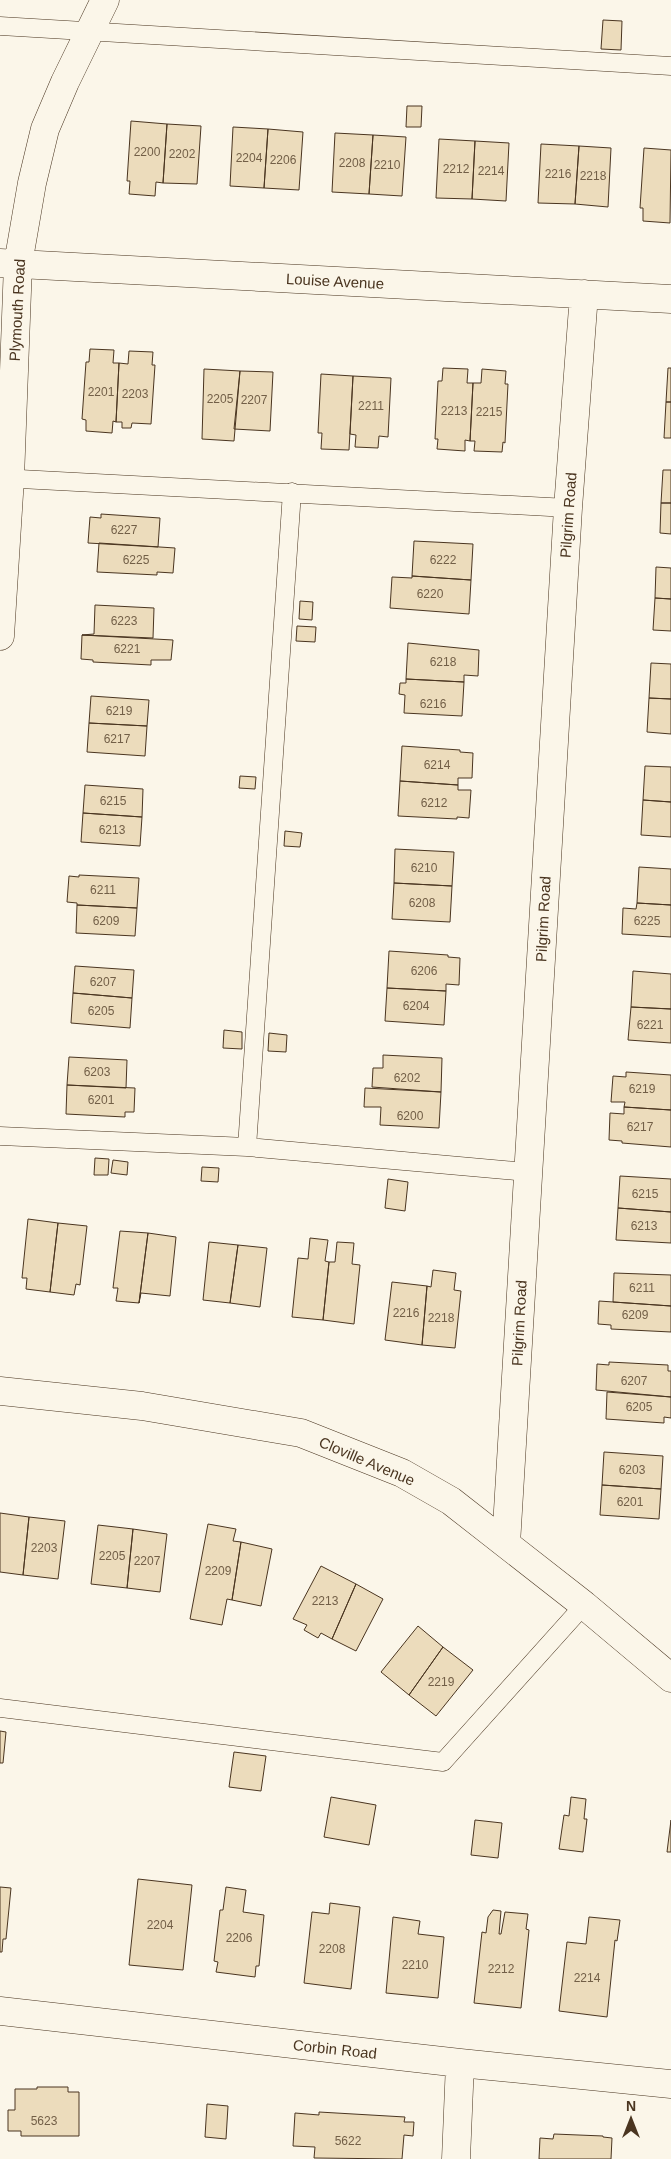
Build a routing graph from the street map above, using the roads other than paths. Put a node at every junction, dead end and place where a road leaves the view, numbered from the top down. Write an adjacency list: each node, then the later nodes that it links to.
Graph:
1 (105, 0): 3 (street, Plymouth Road)
2 (0, 26): 3 (lane)
3 (90, 31): 4 (lane); 5 (street, Plymouth Road)
4 (671, 66)
5 (9, 264): 6 (street, Louise Avenue); 8 (street, Plymouth Road)
6 (584, 294): 7 (street, Louise Avenue); 10 (street, Pilgrim Road)
7 (671, 299)
8 (5, 478): 9 (lane); 11 (street, Plymouth Road)
9 (292, 492): 10 (lane); 13 (lane)
10 (568, 508): 14 (street, Pilgrim Road)
11 (0, 636)
12 (0, 1136): 13 (lane)
13 (247, 1147): 14 (lane)
14 (527, 1172): 16 (street, Pilgrim Road)
15 (0, 1391): 16 (street, Cloville Avenue)
16 (506, 1544): 17 (street, Cloville Avenue)
17 (584, 1605): 18 (street, Cloville Avenue); 19 (lane)
18 (671, 1678)
19 (0, 1708)
20 (0, 2011): 21 (street, Corbin Road)
21 (460, 2063): 22 (street, Corbin Road); 23 (street)
22 (671, 2084)
23 (456, 2159)

